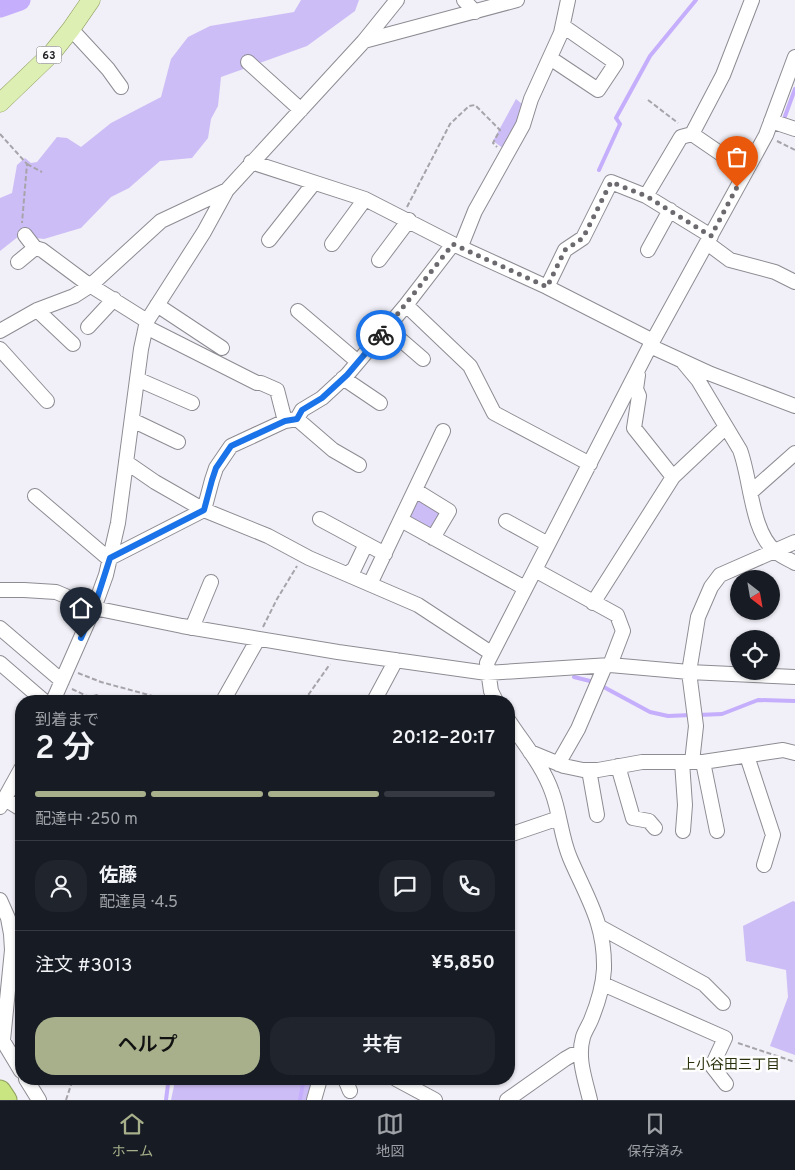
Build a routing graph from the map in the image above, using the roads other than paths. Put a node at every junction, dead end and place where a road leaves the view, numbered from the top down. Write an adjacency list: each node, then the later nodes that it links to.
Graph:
1 (91, 0): 9 (main road, 63)
2 (396, 0): 10 (street)
3 (464, 0): 7 (street)
4 (517, 0): 7 (street)
5 (568, 0): 8 (street)
6 (752, 0): 19 (street)
7 (475, 12): 10 (street)
8 (563, 26): 12 (street); 12 (street)
9 (72, 29): 14 (street); 15 (main road, 63)
10 (364, 41): 16 (street)
11 (795, 57): 17 (street)
12 (550, 58): 32 (street)
13 (248, 62): 16 (street)
14 (122, 87)
15 (0, 103)
16 (301, 110): 20 (street)
17 (771, 121): 18 (street); 21 (street)
18 (795, 129)
19 (692, 134): 21 (street); 24 (street)
20 (251, 162): 22 (street); 23 (street)
21 (746, 171): 29 (street)
22 (314, 183): 25 (street); 30 (street)
23 (227, 190): 38 (street); 41 (street)
24 (646, 196): 26 (street); 39 (street)
25 (365, 199): 27 (street); 31 (street)
26 (670, 210): 29 (street); 34 (street)
27 (405, 219): 32 (street); 35 (street)
28 (24, 235): 33 (street)
29 (709, 239): 37 (street); 50 (street)
30 (269, 240)
31 (332, 244)
32 (457, 245): 39 (street); 42 (street)
33 (35, 248): 36 (street); 38 (street)
34 (648, 250)
35 (379, 260)
36 (18, 262)
37 (795, 282)
38 (91, 284): 40 (street); 43 (street)
39 (547, 287): 50 (street)
40 (114, 299): 45 (street); 46 (street)
41 (157, 305): 45 (street); 51 (street)
42 (406, 305): 47 (street); 70 (street)
43 (37, 310): 48 (street); 49 (street)
44 (298, 311): 54 (street)
45 (147, 324): 58 (street); 64 (street)
46 (88, 327)
47 (387, 328): 53 (street); 54 (street)
48 (0, 331)
49 (73, 344)
50 (652, 344): 55 (street); 56 (street)
51 (222, 348)
52 (0, 349): 59 (street)
53 (423, 359)
54 (358, 362): 57 (street)
55 (683, 362): 62 (street); 65 (street)
56 (639, 368): 70 (street); 72 (street)
57 (343, 378): 61 (street); 64 (street)
58 (137, 379): 60 (street); 63 (street)
59 (47, 401)
60 (192, 403)
61 (380, 403)
62 (795, 406)
63 (132, 420): 67 (street); 69 (street)
64 (291, 420): 71 (street); 76 (street)
65 (726, 427): 72 (street); 74 (street)
66 (443, 431): 73 (street)
67 (178, 442)
68 (795, 454): 74 (street)
69 (126, 462): 76 (street); 86 (street)
70 (590, 464): 83 (street)
71 (359, 465)
72 (673, 477): 94 (street)
73 (414, 490): 78 (street); 80 (street)
74 (751, 492): 84 (street)
75 (35, 496): 86 (street)
76 (204, 510): 86 (street); 89 (street)
77 (320, 519): 82 (street)
78 (401, 520): 80 (street); 85 (street)
79 (506, 521): 83 (street)
80 (433, 538): 92 (street)
81 (795, 542): 84 (street)
82 (366, 544): 85 (street); 89 (street)
83 (548, 544): 88 (street)
84 (774, 550): 87 (street); 103 (street)
85 (385, 554): 91 (street)
86 (110, 559): 95 (street)
87 (795, 563)
88 (534, 570): 92 (street); 94 (street)
89 (346, 574): 91 (street)
90 (211, 582): 97 (street)
91 (370, 584): 99 (street)
92 (525, 588): 99 (street)
93 (0, 590): 95 (street)
94 (593, 603): 102 (street)
95 (94, 608): 97 (street); 106 (street)
96 (0, 628): 106 (street)
97 (192, 628): 98 (street)
98 (258, 638): 100 (street); 109 (street)
99 (492, 653): 104 (street)
100 (396, 660): 104 (street); 110 (street)
101 (0, 663): 107 (street)
102 (607, 665): 103 (street); 104 (street); 117 (street)
103 (689, 672): 105 (street); 116 (street)
104 (487, 674): 111 (street)
105 (795, 677)
106 (63, 678): 108 (street)
107 (37, 695)
108 (56, 695)
109 (226, 695)
110 (377, 695)
111 (493, 695)
112 (515, 730): 113 (street)
113 (530, 752): 117 (street); 124 (street)
114 (795, 753): 115 (street)
115 (747, 756): 116 (street); 129 (street)
116 (692, 762): 118 (street); 126 (street); 127 (street)
117 (558, 764): 119 (street)
118 (618, 766): 119 (street); 125 (street)
119 (589, 770): 123 (street)
120 (15, 780): 121 (street)
121 (2, 803): 122 (street)
122 (15, 807)
123 (597, 815)
124 (558, 818): 128 (street); 131 (street)
125 (655, 828)
126 (683, 830)
127 (717, 830)
128 (515, 833)
129 (764, 865)
130 (0, 900): 134 (street)
131 (600, 927): 132 (street); 133 (street)
132 (603, 984): 135 (street); 137 (street)
133 (723, 1003)
134 (1, 1038): 136 (street)
135 (581, 1054): 146 (street); 147 (street)
136 (15, 1061)
137 (726, 1084)
138 (30, 1085): 143 (street)
139 (318, 1085): 144 (street)
140 (407, 1085): 145 (street)
141 (0, 1092): 142 (highway)
142 (6, 1100)
143 (39, 1100)
144 (314, 1100)
145 (435, 1100)
146 (507, 1100)
147 (590, 1100)

